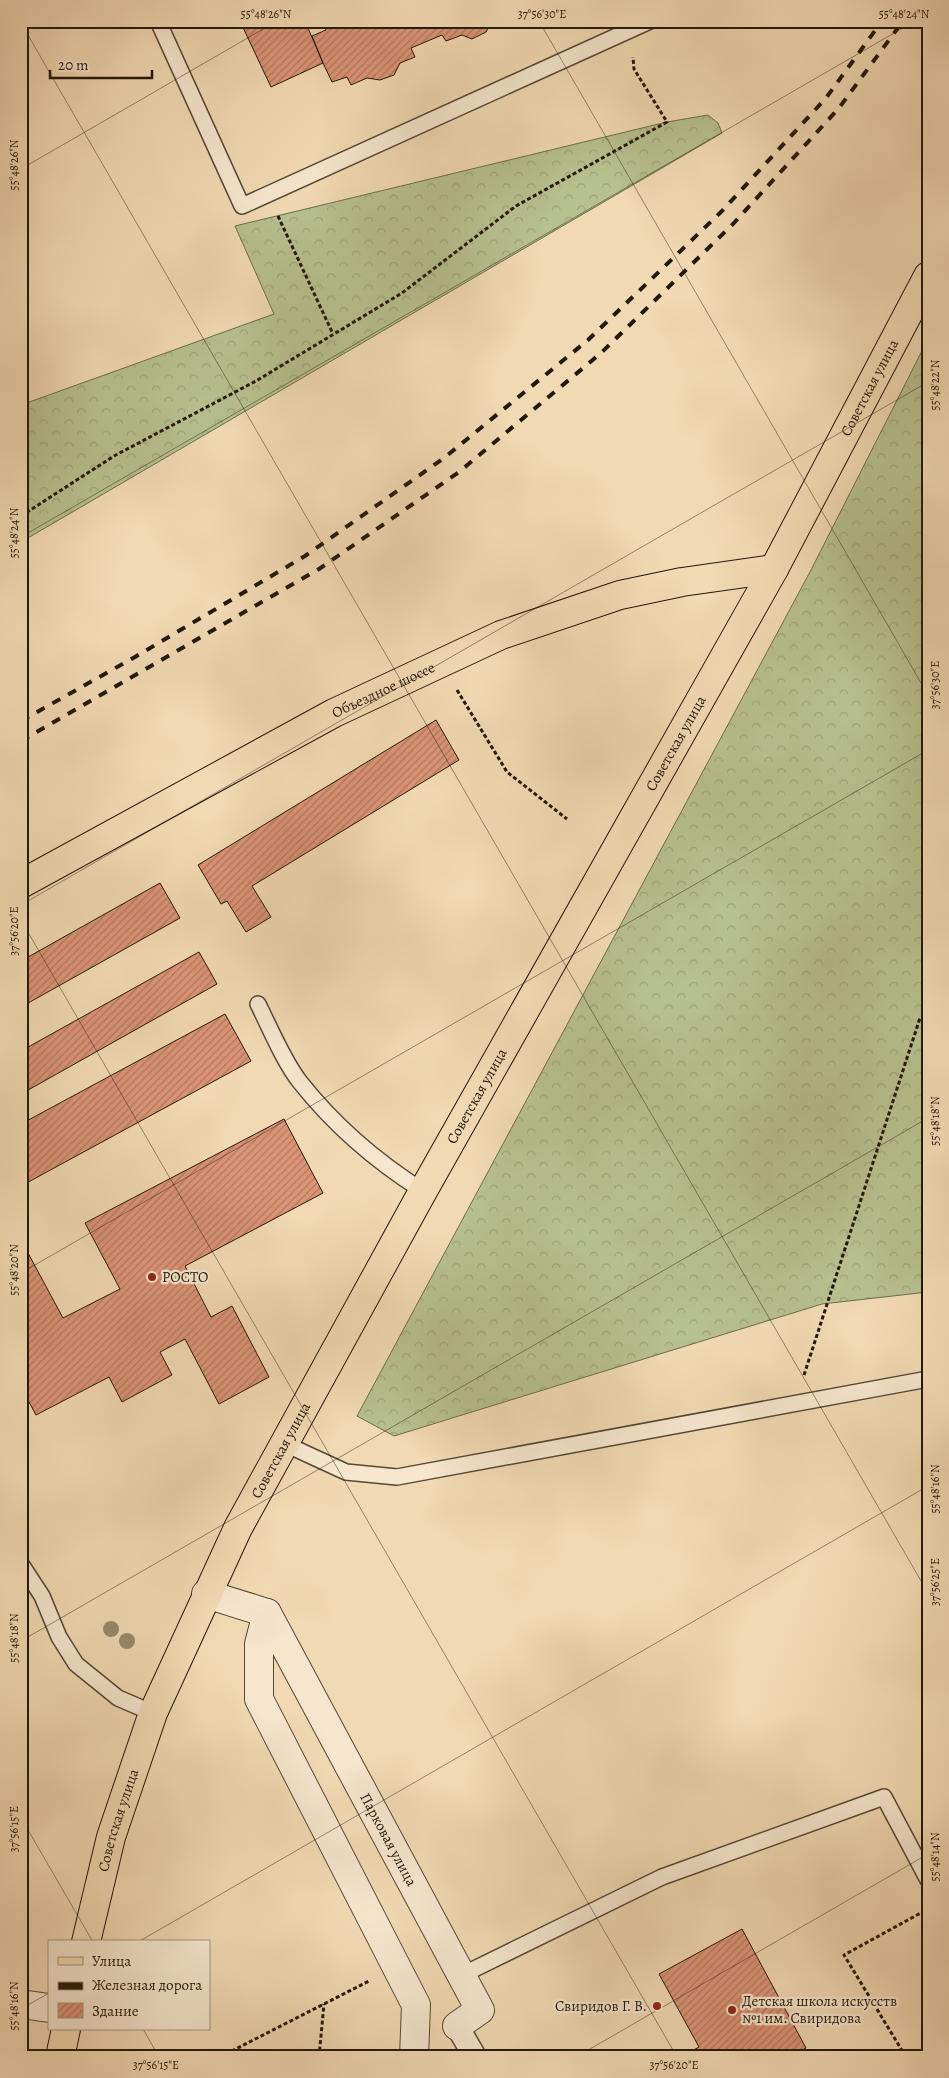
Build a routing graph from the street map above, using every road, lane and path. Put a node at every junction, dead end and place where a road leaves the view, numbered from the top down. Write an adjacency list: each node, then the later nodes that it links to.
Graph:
1 (158, 21): 4 (lane)
2 (650, 21): 3 (lane)
3 (632, 29): 4 (lane); 6 (path)
4 (268, 195): 6 (path)
5 (928, 276): 8 (main road, Советская улица)
6 (333, 334): 7 (path)
7 (21, 516)
8 (774, 569): 9 (main road, Объездное шоссе); 14 (main road, Советская улица)
9 (440, 663): 10 (path); 11 (main road, Объездное шоссе)
10 (567, 819)
11 (21, 884)
12 (258, 1004): 14 (lane)
13 (920, 1018): 15 (path)
14 (423, 1192): 17 (main road, Советская улица)
15 (804, 1376)
16 (928, 1379): 17 (lane)
17 (283, 1443): 19 (main road, Советская улица)
18 (21, 1564): 21 (lane)
19 (206, 1594): 20 (street); 21 (main road, Советская улица)
20 (267, 1613): 25 (street); 26 (street, Парковая улица)
21 (152, 1713): 24 (main road, Советская улица)
22 (928, 1880): 26 (lane)
23 (928, 1909): 39 (path)
24 (86, 1940)
25 (396, 1967): 28 (path); 37 (street)
26 (462, 1975): 30 (street, Парковая улица)
27 (21, 2004): 29 (street)
28 (324, 2004): 32 (path); 36 (path)
29 (48, 2008)
30 (457, 2026): 38 (street, Парковая улица)
31 (66, 2030): 33 (main road)
32 (231, 2052): 34 (path); 35 (path)
33 (60, 2057)
34 (220, 2057)
35 (234, 2057)
36 (319, 2057)
37 (414, 2057)
38 (475, 2057)
39 (906, 2057)

